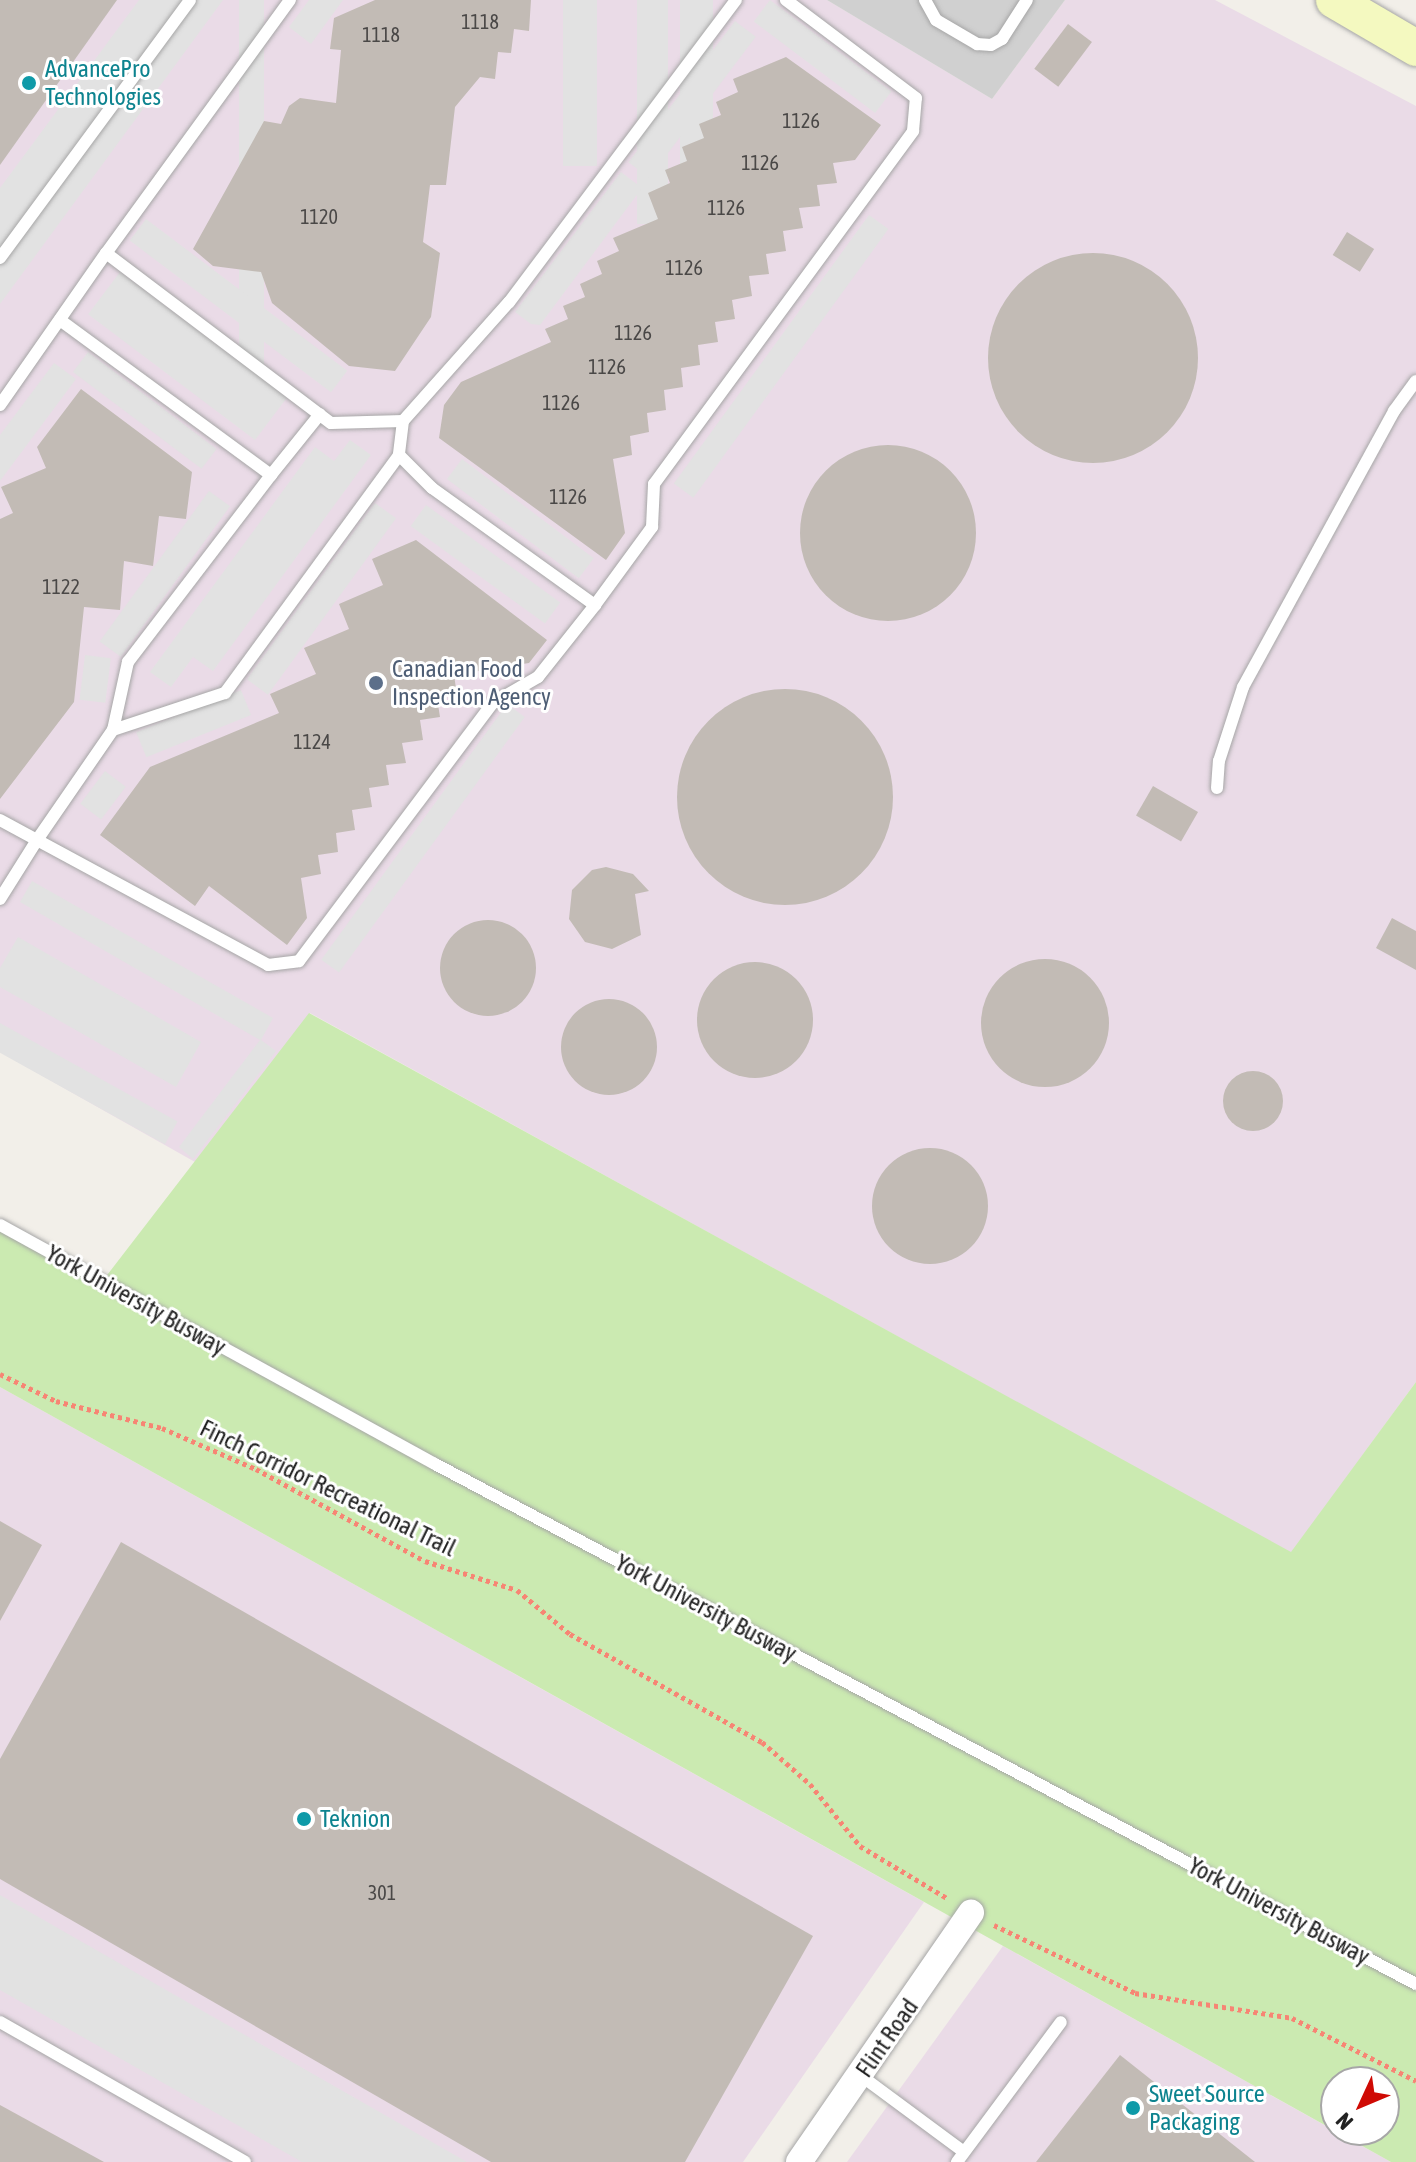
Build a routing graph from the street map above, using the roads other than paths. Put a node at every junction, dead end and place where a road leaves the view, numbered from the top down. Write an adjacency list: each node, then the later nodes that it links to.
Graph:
1 (190, 0): 10 (lane)
2 (290, 0): 9 (lane)
3 (736, 0): 15 (lane)
4 (786, 0): 18 (lane)
5 (925, 0): 6 (lane)
6 (1027, 0)
7 (1334, 0): 8 (main road)
8 (1416, 48)
9 (106, 253): 11 (lane); 14 (lane)
10 (0, 258)
11 (60, 320): 13 (lane); 17 (lane)
12 (1416, 381): 20 (lane)
13 (0, 405)
14 (320, 414): 15 (lane); 17 (lane)
15 (403, 421): 16 (lane)
16 (399, 455): 18 (lane); 19 (lane)
17 (271, 475): 19 (lane)
18 (595, 605): 22 (lane)
19 (113, 730): 22 (lane)
20 (1217, 788)
21 (0, 820): 22 (lane)
22 (37, 840): 23 (lane)
23 (0, 899)
24 (0, 1225): 26 (lane, York University Busway)
25 (971, 1913): 29 (street, Flint Road)
26 (1416, 1984)
27 (0, 2022): 31 (lane)
28 (1061, 2022): 30 (lane)
29 (860, 2075): 30 (lane); 32 (street, Flint Road)
30 (961, 2157)
31 (245, 2162)
32 (799, 2162)

